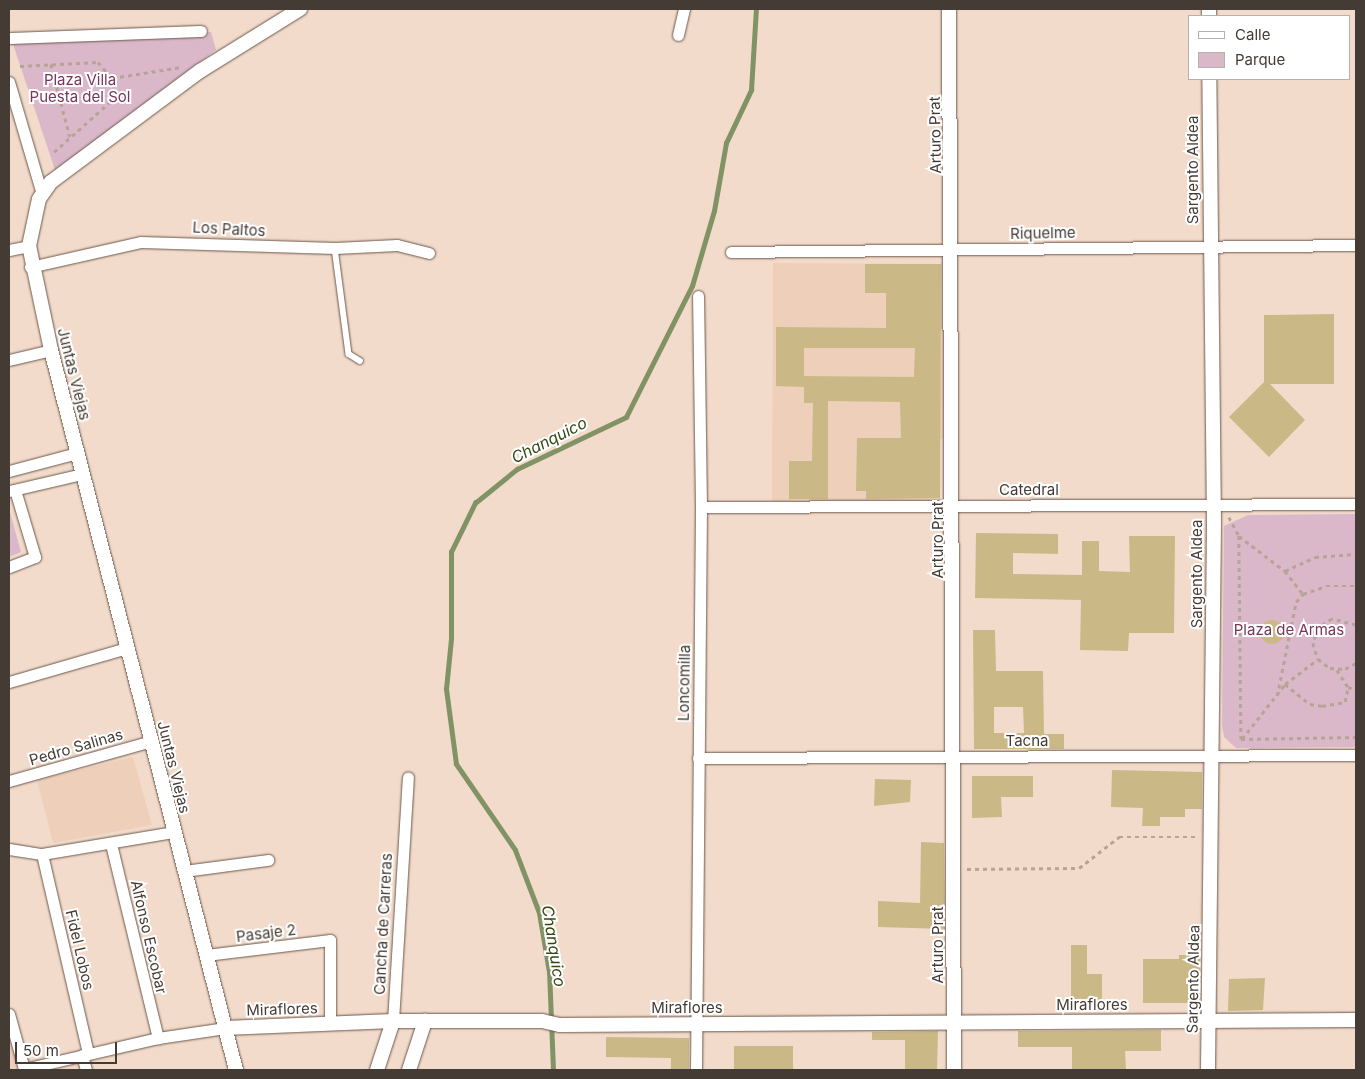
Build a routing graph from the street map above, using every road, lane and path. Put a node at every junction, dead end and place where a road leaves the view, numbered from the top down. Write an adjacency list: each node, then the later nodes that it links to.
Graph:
1 (684, 9): 5 (street)
2 (949, 9): 22 (street, Arturo Prat)
3 (295, 10): 16 (street)
4 (201, 31): 6 (street)
5 (678, 35)
6 (9, 38)
7 (51, 64): 8 (path); 10 (path); 14 (path)
8 (20, 66)
9 (184, 66): 10 (path)
10 (112, 78): 14 (path)
11 (1209, 80): 17 (street, Sargento Aldea)
12 (9, 82): 13 (street)
13 (11, 106): 16 (street)
14 (70, 137): 15 (path)
15 (54, 152)
16 (42, 194): 19 (street, Juntas Viejas)
17 (1210, 245): 18 (street, Riquelme); 22 (street, Riquelme); 37 (street, Sargento Aldea)
18 (1356, 245)
19 (28, 246): 21 (street); 25 (street, Juntas Viejas)
20 (335, 248): 24 (street, Los Paltos); 25 (street, Los Paltos); 29 (lane)
21 (9, 250)
22 (953, 250): 23 (street, Riquelme); 35 (street, Arturo Prat)
23 (731, 252)
24 (429, 253)
25 (30, 267): 27 (street, Juntas Viejas)
26 (698, 296): 36 (street, Loncomilla)
27 (51, 350): 28 (street); 30 (street, Juntas Viejas)
28 (9, 360)
29 (360, 361)
30 (77, 453): 31 (street); 32 (street, Juntas Viejas)
31 (9, 470)
32 (82, 474): 33 (street); 45 (street, Juntas Viejas)
33 (12, 491): 40 (street)
34 (1356, 504): 37 (street, Catedral)
35 (955, 506): 36 (street, Catedral); 37 (street, Catedral); 59 (street, Arturo Prat)
36 (701, 507): 60 (street, Loncomilla)
37 (1218, 507): 38 (path); 57 (street, Sargento Aldea)
38 (1239, 536): 41 (path); 55 (path)
39 (1356, 554): 41 (path)
40 (9, 567)
41 (1285, 570): 43 (path)
42 (1356, 586): 43 (path)
43 (1303, 594): 53 (path)
44 (1356, 624): 46 (path)
45 (127, 648): 49 (street); 56 (street, Juntas Viejas)
46 (1318, 659): 48 (path); 50 (path)
47 (1356, 663): 48 (path)
48 (1337, 670): 51 (path)
49 (9, 682)
50 (1286, 684): 51 (path); 53 (path)
51 (1348, 687): 52 (path)
52 (1356, 690)
53 (1277, 696): 55 (path)
54 (1356, 737): 55 (path)
55 (1242, 739): 57 (path)
56 (151, 742): 62 (street, Pedro Salinas); 63 (street, Juntas Viejas)
57 (1218, 755): 58 (street, Tacna); 59 (street, Tacna); 64 (street, Sargento Aldea)
58 (1356, 755)
59 (955, 757): 60 (street, Tacna); 69 (street, Arturo Prat)
60 (698, 758): 79 (street, Loncomilla)
61 (408, 777): 74 (street, Cancha de Carreras)
62 (9, 781)
63 (174, 832): 65 (street); 70 (street, Juntas Viejas)
64 (1212, 838): 69 (path); 76 (street, Sargento Aldea)
65 (111, 844): 67 (street); 81 (street, Alfonso Escobar)
66 (9, 849): 67 (street)
67 (42, 854): 82 (street, Fidel Lobos)
68 (268, 860): 70 (street)
69 (954, 870): 77 (street, Arturo Prat)
70 (184, 871): 71 (street, Juntas Viejas)
71 (206, 955): 78 (street, Pasaje 2); 80 (street, Juntas Viejas)
72 (9, 1014): 83 (street)
73 (1356, 1020): 76 (street, Miraflores)
74 (393, 1021): 75 (street, Miraflores); 78 (street, Miraflores); 86 (street, Cancha de Carreras)
75 (426, 1021): 79 (street, Miraflores); 87 (street)
76 (1209, 1021): 77 (street, Miraflores); 90 (street, Sargento Aldea)
77 (954, 1022): 79 (street, Miraflores); 89 (street, Arturo Prat)
78 (330, 1024): 80 (street, Miraflores)
79 (696, 1024): 88 (street, Loncomilla)
80 (225, 1028): 81 (street, Miraflores); 85 (street, Juntas Viejas)
81 (158, 1038): 82 (street, Miraflores)
82 (85, 1054): 83 (street, Miraflores); 84 (street, Fidel Lobos)
83 (21, 1070)
84 (86, 1070)
85 (236, 1070)
86 (377, 1070)
87 (409, 1070)
88 (696, 1070)
89 (954, 1070)
90 (1208, 1070)

